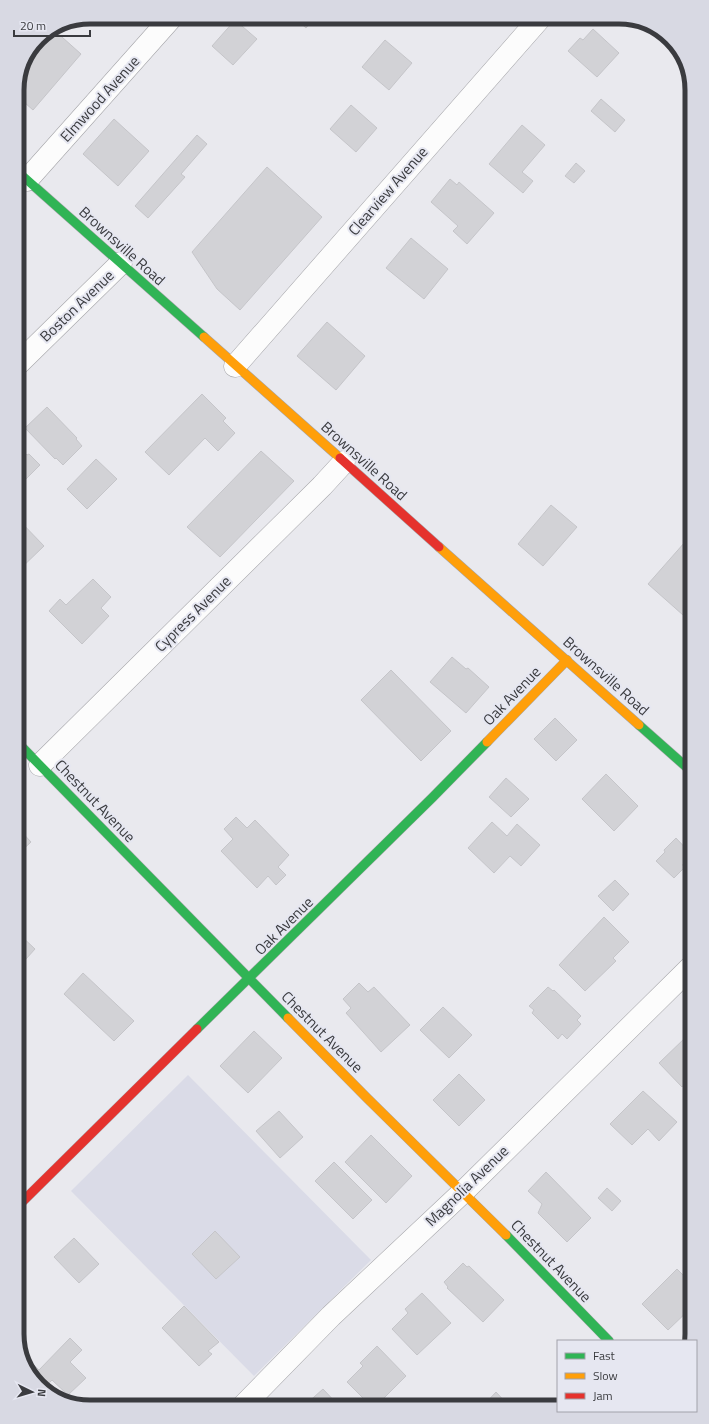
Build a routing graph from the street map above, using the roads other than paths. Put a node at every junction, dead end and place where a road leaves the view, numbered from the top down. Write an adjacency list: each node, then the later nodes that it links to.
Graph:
1 (165, 24): 3 (street, Elmwood Avenue)
2 (534, 24): 7 (street, Clearview Avenue)
3 (24, 174)
4 (24, 178): 5 (street, Brownsville Road)
5 (121, 264): 6 (street, Boston Avenue); 7 (street, Brownsville Road)
6 (24, 358)
7 (235, 366): 8 (street, Brownsville Road)
8 (344, 462): 9 (street, Brownsville Road); 11 (street, Cypress Avenue)
9 (567, 660): 12 (street, Brownsville Road); 14 (street, Oak Avenue)
10 (24, 749): 11 (street, Chestnut Avenue)
11 (40, 765): 14 (street, Chestnut Avenue)
12 (685, 766)
13 (685, 973): 15 (street, Magnolia Avenue)
14 (250, 979): 15 (street, Chestnut Avenue); 16 (street, Oak Avenue)
15 (463, 1192): 17 (street, Chestnut Avenue); 18 (street, Magnolia Avenue)
16 (24, 1200)
17 (608, 1340)
18 (249, 1400)

